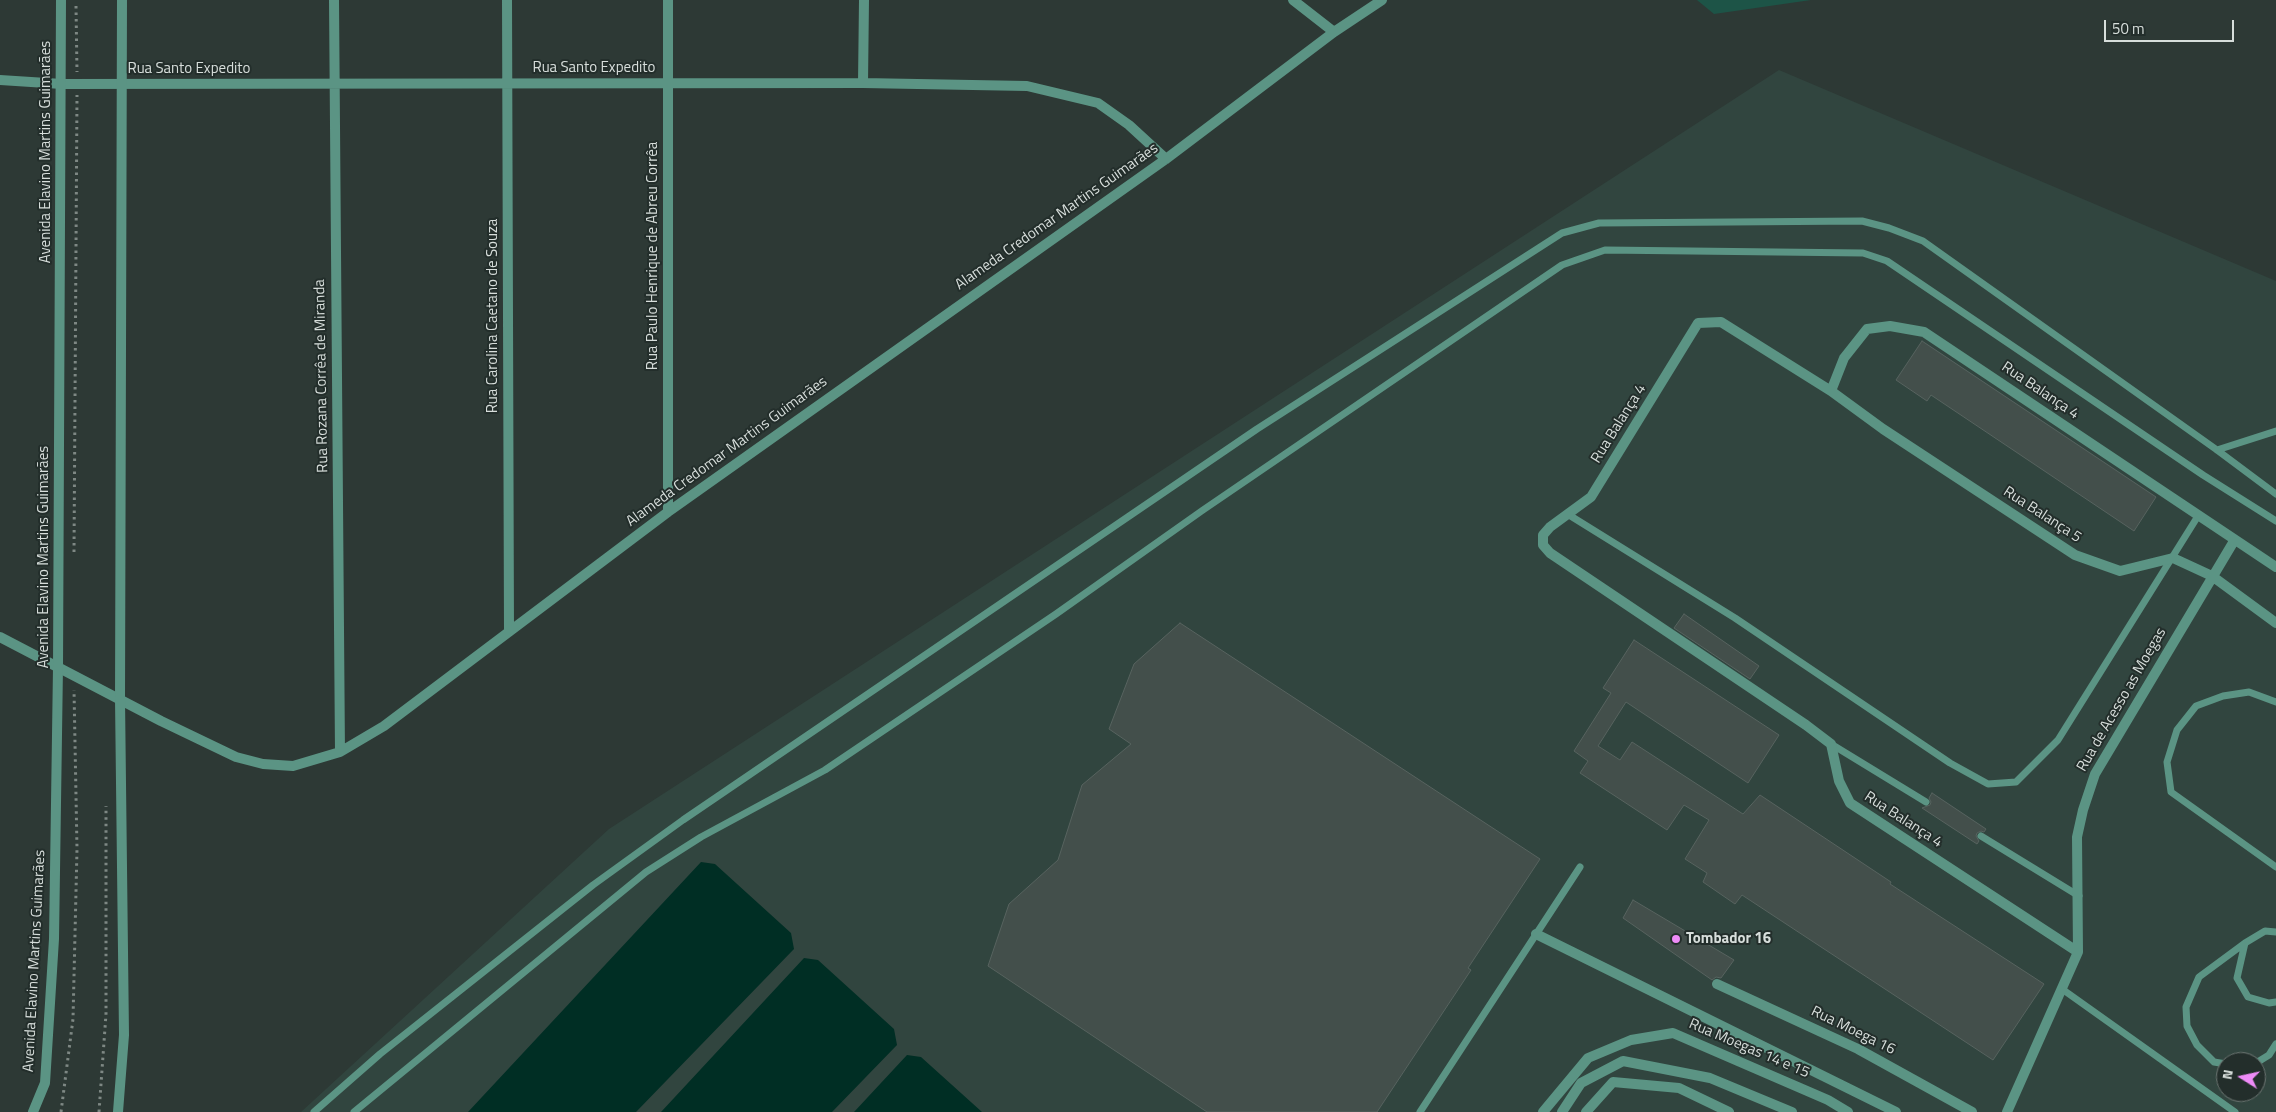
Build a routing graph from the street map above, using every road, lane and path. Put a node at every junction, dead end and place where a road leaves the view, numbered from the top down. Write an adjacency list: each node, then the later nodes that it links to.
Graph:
1 (61, 0): 15 (street, Avenida Elavino Martins Guimarães)
2 (76, 0): 16 (path)
3 (122, 0): 17 (street)
4 (334, 0): 12 (street, Rua Rozana Corrêa de Miranda)
5 (507, 0): 13 (street, Rua Carolina Caetano de Souza)
6 (668, 0): 18 (street, Rua Paulo Henrique de Abreu Corrêa)
7 (864, 0): 14 (street)
8 (1294, 0): 10 (street)
9 (1382, 0): 10 (street, Alameda Credomar Martins Guimarães)
10 (1334, 32): 19 (street, Alameda Credomar Martins Guimarães)
11 (0, 80): 15 (street, Rua Santo Expedito)
12 (334, 83): 13 (street, Rua Santo Expedito); 17 (street, Rua Santo Expedito); 41 (street, Rua Rozana Corrêa de Miranda)
13 (508, 83): 18 (street, Rua Santo Expedito); 34 (street, Rua Carolina Caetano de Souza)
14 (862, 83): 18 (street, Rua Santo Expedito); 19 (street, Rua Santo Expedito)
15 (62, 84): 16 (street, Rua Santo Expedito); 36 (street, Avenida Elavino Martins Guimarães)
16 (78, 84): 17 (street, Rua Santo Expedito); 29 (path)
17 (122, 84): 38 (street)
18 (668, 84): 24 (street, Rua Paulo Henrique de Abreu Corrêa)
19 (1166, 159): 24 (street, Alameda Credomar Martins Guimarães)
20 (1831, 391): 25 (street, Rua Balança 4); 26 (street, Rua Balança 4); 30 (street, Rua Balança 5)
21 (2276, 431): 22 (lane)
22 (2217, 450): 23 (lane); 60 (lane)
23 (2276, 494)
24 (668, 512): 34 (street, Alameda Credomar Martins Guimarães)
25 (1569, 514): 30 (lane); 40 (street, Rua Balança 4)
26 (2198, 516): 28 (street, Rua Balança 4); 30 (lane)
27 (2276, 521): 61 (lane)
28 (2234, 541): 31 (street, Rua Balança 4); 32 (street, Rua de Acesso as Moegas)
29 (74, 557)
30 (2173, 558): 32 (street)
31 (2276, 567)
32 (2212, 576): 33 (street); 46 (street, Rua de Acesso as Moegas)
33 (2276, 623)
34 (509, 632): 41 (street, Alameda Credomar Martins Guimarães)
35 (0, 637): 36 (street, Alameda Credomar Martins Guimarães)
36 (58, 668): 37 (street, Alameda Credomar Martins Guimarães); 57 (street, Avenida Elavino Martins Guimarães)
37 (73, 675): 38 (street, Alameda Credomar Martins Guimarães); 58 (path)
38 (120, 699): 41 (street, Alameda Credomar Martins Guimarães); 59 (street)
39 (2276, 702): 44 (lane)
40 (1831, 744): 42 (lane); 50 (street, Rua Balança 4)
41 (340, 752)
42 (1926, 802)
43 (1981, 836): 46 (lane)
44 (2276, 866)
45 (1580, 867): 48 (lane)
46 (2078, 896): 50 (street, Rua de Acesso as Moegas)
47 (2276, 932): 49 (lane)
48 (1536, 934): 62 (lane); 69 (street)
49 (2245, 944): 53 (lane); 56 (lane)
50 (2078, 952): 52 (street, Rua de Acesso as Moegas)
51 (1718, 984): 70 (street, Rua Moega 16)
52 (2062, 989): 71 (street, Rua de Acesso as Moegas); 72 (lane)
53 (2276, 1002)
54 (2276, 1044): 55 (lane)
55 (2266, 1057)
56 (2216, 1062)
57 (34, 1112)
58 (61, 1112)
59 (118, 1112)
60 (314, 1112)
61 (354, 1112)
62 (1420, 1112)
63 (1543, 1112): 68 (street, Rua Moegas 14 e 15)
64 (1562, 1112): 67 (street)
65 (1586, 1112): 66 (street)
66 (1729, 1112)
67 (1792, 1112)
68 (1848, 1112)
69 (1896, 1112)
70 (1972, 1112)
71 (2007, 1112)
72 (2235, 1112)

